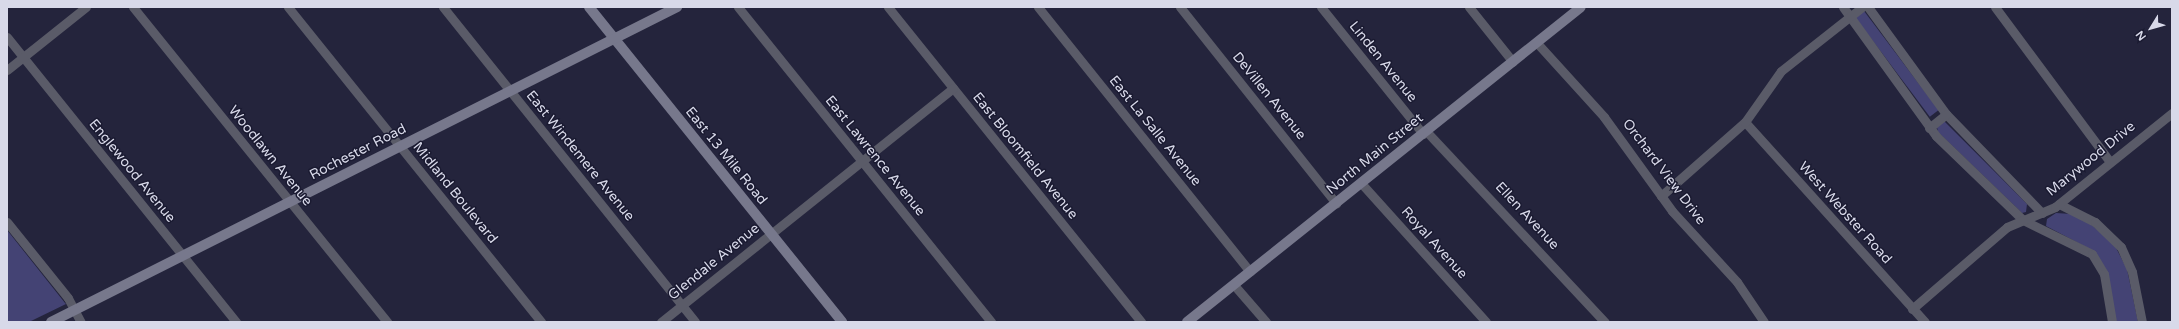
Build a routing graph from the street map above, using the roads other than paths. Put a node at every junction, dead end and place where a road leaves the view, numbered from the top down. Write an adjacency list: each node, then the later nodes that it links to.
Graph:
1 (86, 7): 22 (street)
2 (133, 7): 37 (street, Woodlawn Avenue)
3 (288, 7): 32 (street, Midland Boulevard)
4 (443, 7): 26 (street, East Windemere Avenue)
5 (589, 7): 20 (main road, East 13 Mile Road)
6 (677, 7): 20 (main road, Rochester Road)
7 (738, 7): 33 (street, East Lawrence Avenue)
8 (888, 7): 25 (street, East Bloomfield Avenue)
9 (1038, 7): 45 (street, East La Salle Avenue)
10 (1180, 7): 38 (street, DeVillen Avenue)
11 (1321, 7): 31 (street, Linden Avenue)
12 (1469, 7): 23 (street)
13 (1581, 7): 21 (main road, North Main Street)
14 (1843, 7): 18 (street)
15 (1862, 7): 18 (street)
16 (1868, 7): 28 (street)
17 (1995, 7): 34 (street)
18 (1849, 16): 29 (street); 30 (street)
19 (7, 37): 22 (street, Englewood Avenue)
20 (612, 37): 26 (main road, Rochester Road); 43 (main road, East 13 Mile Road)
21 (1537, 42): 23 (main road, North Main Street); 36 (street, Orchard View Drive)
22 (23, 57): 24 (street); 44 (street, Englewood Avenue)
23 (1513, 62): 31 (main road, North Main Street)
24 (7, 70)
25 (953, 88): 33 (street, Glendale Avenue); 59 (street, East Bloomfield Avenue)
26 (510, 92): 32 (main road, Rochester Road); 47 (street, East Windemere Avenue)
27 (2172, 113): 34 (street, Marywood Drive)
28 (1946, 114): 30 (street); 40 (street)
29 (1745, 122): 36 (street); 48 (street, West Webster Road)
30 (1929, 128): 41 (street)
31 (1424, 132): 35 (main road, North Main Street); 63 (street, Ellen Avenue)
32 (400, 147): 37 (main road, Rochester Road); 54 (street, Midland Boulevard)
33 (862, 162): 43 (street, Glendale Avenue); 58 (street, East Lawrence Avenue)
34 (2110, 162): 39 (street, Marywood Drive)
35 (1361, 183): 38 (main road, North Main Street); 62 (street, Royal Avenue)
36 (1661, 196): 64 (street, Orchard View Drive)
37 (290, 202): 44 (main road, Rochester Road); 53 (street, Woodlawn Avenue)
38 (1336, 203): 45 (main road, North Main Street)
39 (2059, 204): 40 (street, Marywood Drive); 67 (street)
40 (2042, 213): 41 (street, Marywood Drive)
41 (2023, 220): 48 (street, Marywood Drive); 66 (street)
42 (7, 222): 49 (street)
43 (771, 234): 47 (street, Glendale Avenue); 57 (main road, East 13 Mile Road)
44 (182, 256): 49 (main road, Rochester Road); 52 (street, Englewood Avenue)
45 (1250, 272): 46 (main road, North Main Street)
46 (1234, 285): 60 (main road, North Main Street); 61 (street)
47 (682, 306): 55 (street, Glendale Avenue); 56 (street, East Windemere Avenue)
48 (1912, 309): 65 (street, West Webster Road)
49 (74, 310): 50 (main road, Rochester Road); 51 (street)
50 (51, 322)
51 (81, 322)
52 (236, 322)
53 (387, 322)
54 (541, 322)
55 (661, 322)
56 (695, 322)
57 (842, 322)
58 (991, 322)
59 (1141, 322)
60 (1187, 322)
61 (1266, 322)
62 (1486, 322)
63 (1605, 322)
64 (1764, 322)
65 (1925, 322)
66 (2112, 322)
67 (2142, 322)

